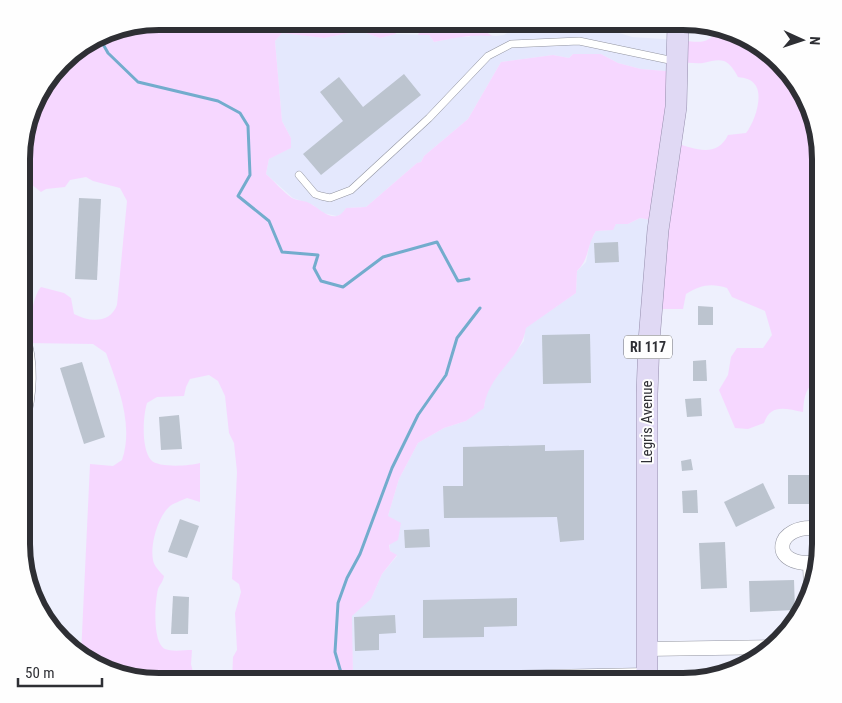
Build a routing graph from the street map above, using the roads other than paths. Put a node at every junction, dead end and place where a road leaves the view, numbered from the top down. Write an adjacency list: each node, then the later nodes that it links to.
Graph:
1 (678, 30): 2 (main road, Legris Avenue / RI 117)
2 (677, 62): 3 (lane); 7 (main road, Legris Avenue / RI 117)
3 (299, 175)
4 (812, 528): 5 (street)
5 (811, 563)
6 (760, 647): 7 (street)
7 (647, 649): 8 (main road, Legris Avenue / RI 117)
8 (647, 673)

